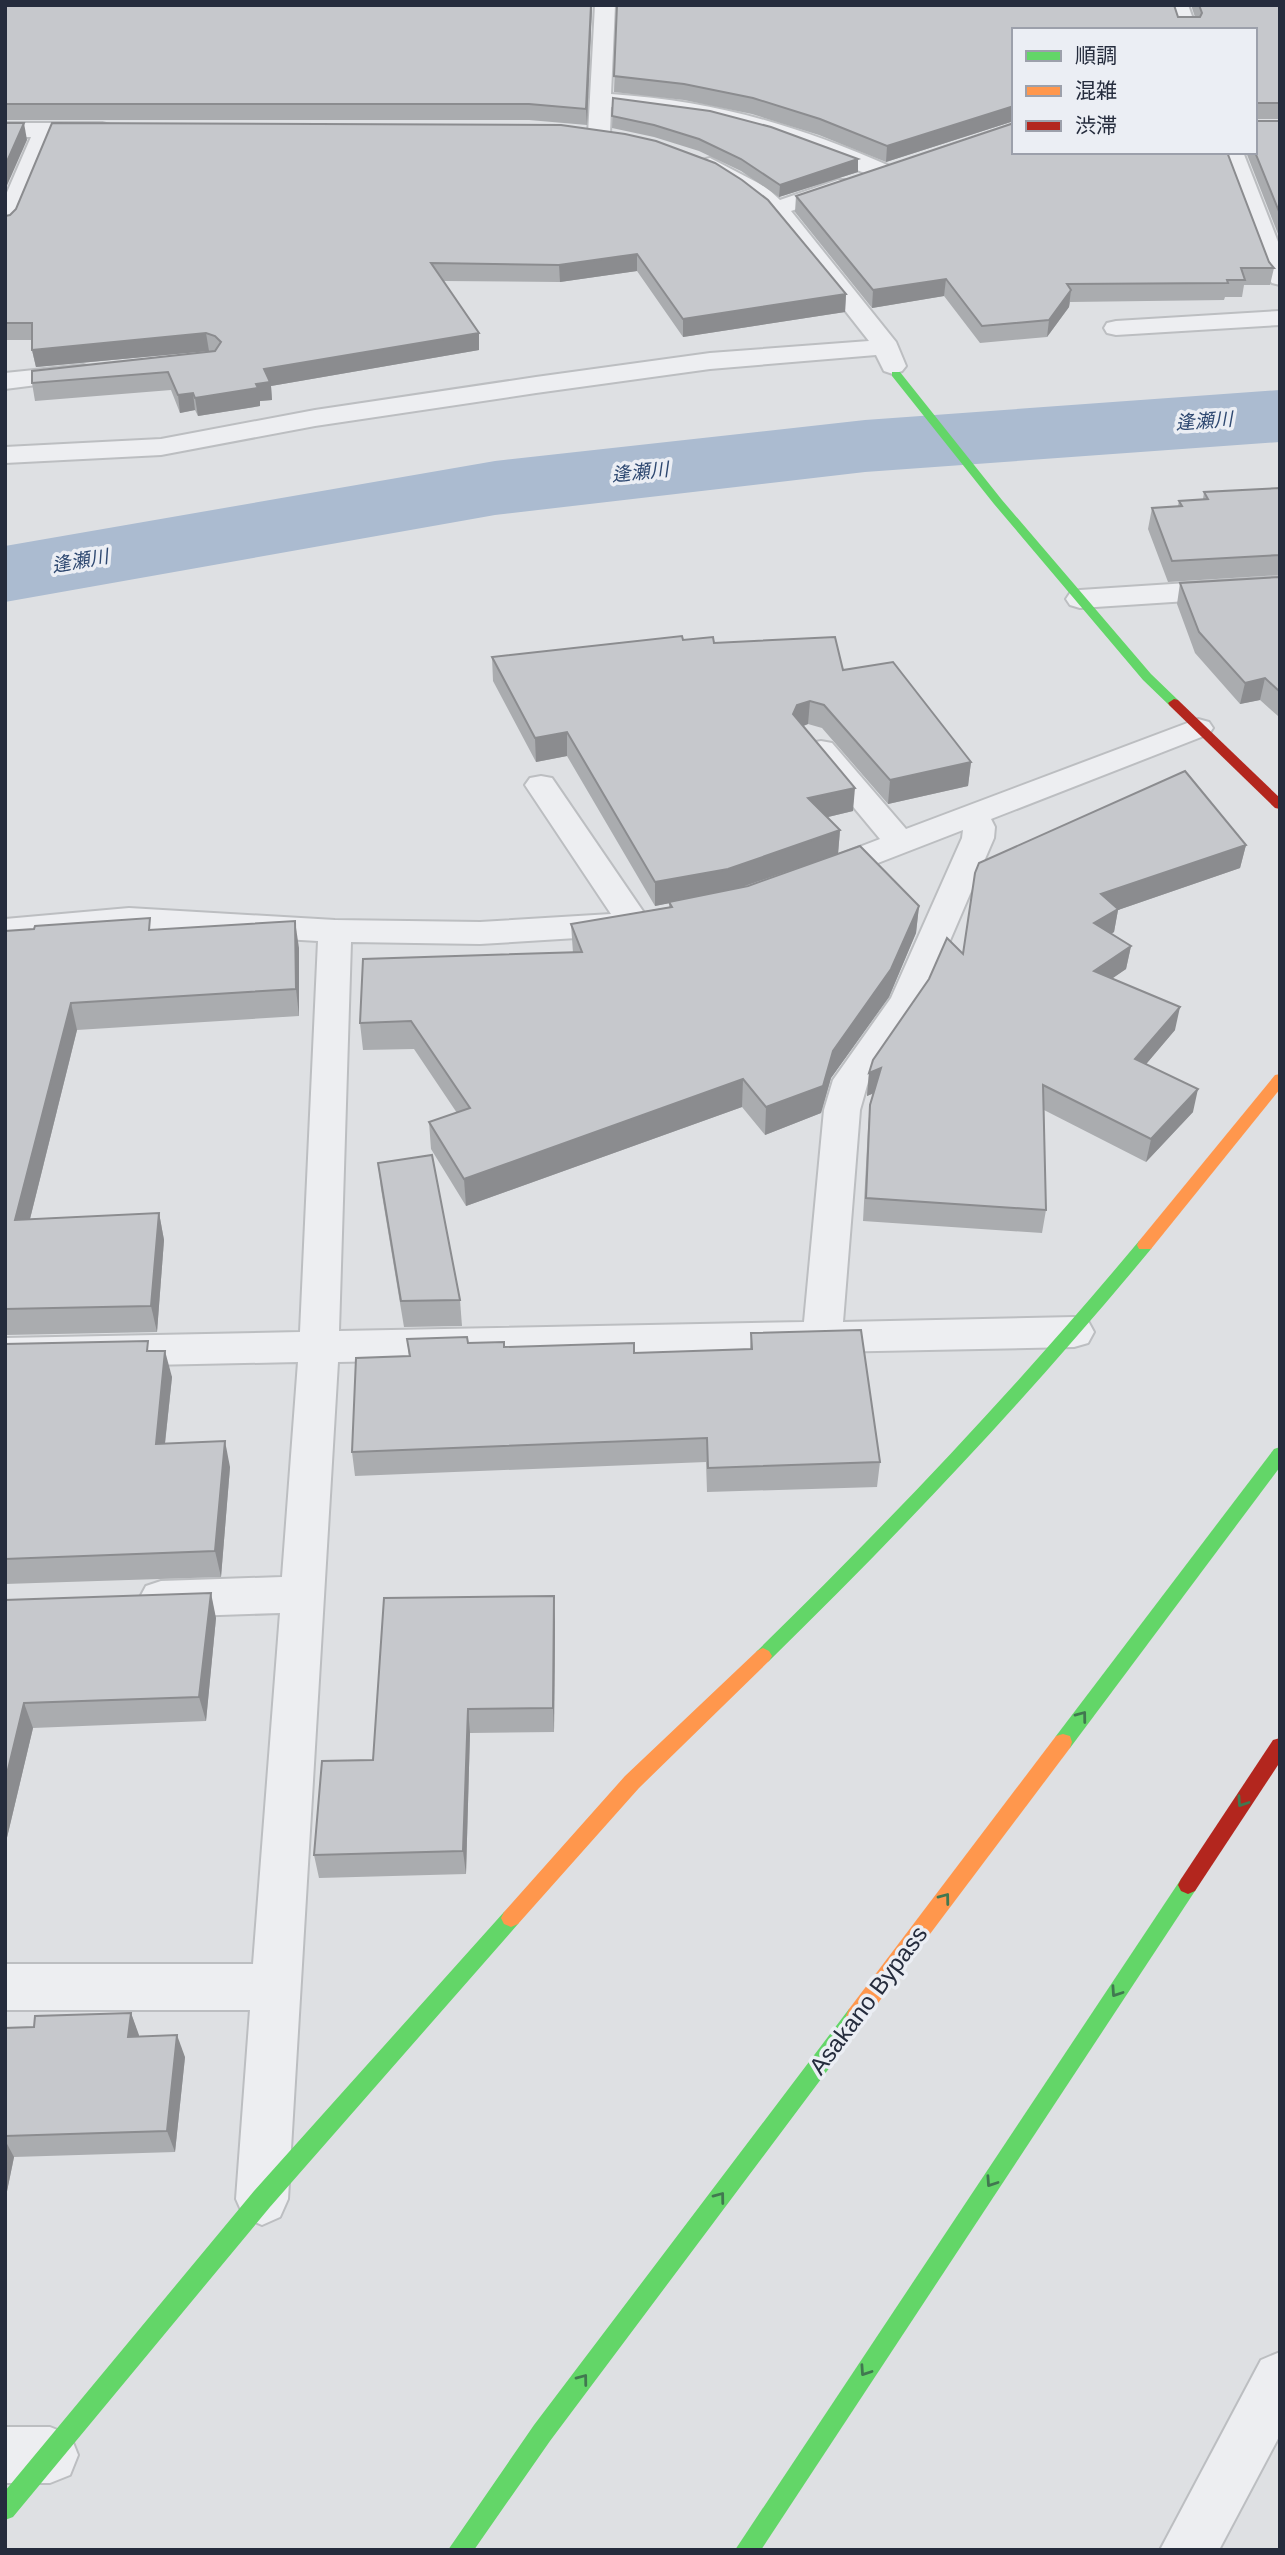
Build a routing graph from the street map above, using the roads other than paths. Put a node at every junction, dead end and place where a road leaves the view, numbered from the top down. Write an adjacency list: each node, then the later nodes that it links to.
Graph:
1 (605, 5): 4 (street)
2 (1178, 5): 3 (street)
3 (1186, 28)
4 (601, 100): 8 (street); 12 (street)
5 (5, 130): 6 (street)
6 (45, 130): 7 (street); 14 (street)
7 (128, 130)
8 (622, 139)
9 (1233, 154): 15 (street)
10 (692, 158): 13 (street)
11 (909, 163): 12 (street)
12 (884, 172): 13 (street)
13 (776, 209): 18 (street)
14 (5, 224)
15 (1280, 278)
16 (1280, 318): 17 (street)
17 (1116, 328)
18 (887, 347): 20 (street); 22 (street)
19 (114, 370): 21 (street)
20 (896, 374): 24 (main road)
21 (5, 381)
22 (5, 455)
23 (1280, 586): 24 (street)
24 (1080, 600): 25 (main road)
25 (1198, 728): 28 (main road); 29 (street)
26 (809, 736): 30 (street)
27 (541, 785): 33 (street)
28 (1280, 805)
29 (974, 816): 30 (street); 36 (street)
30 (902, 844): 31 (street)
31 (796, 882)
32 (5, 930): 33 (street)
33 (335, 931): 37 (street)
34 (1280, 1079): 35 (main road)
35 (1074, 1332): 36 (street); 45 (main road)
36 (822, 1338): 37 (street)
37 (319, 1347): 38 (street); 40 (street)
38 (5, 1353)
39 (1280, 1454): 47 (main road, Asakano Bypass, one-way to 39)
40 (302, 1594): 41 (street); 44 (street)
41 (127, 1600)
42 (1280, 1746): 52 (main road, one-way to 52)
43 (5, 1987): 44 (street)
44 (276, 1987): 45 (street)
45 (262, 2199): 48 (main road)
46 (1280, 2379): 53 (street)
47 (542, 2433): 50 (main road); 51 (main road, Asakano Bypass)
48 (28, 2455): 49 (main road)
49 (5, 2509)
50 (450, 2550)
51 (460, 2550)
52 (747, 2550)
53 (1188, 2550)

